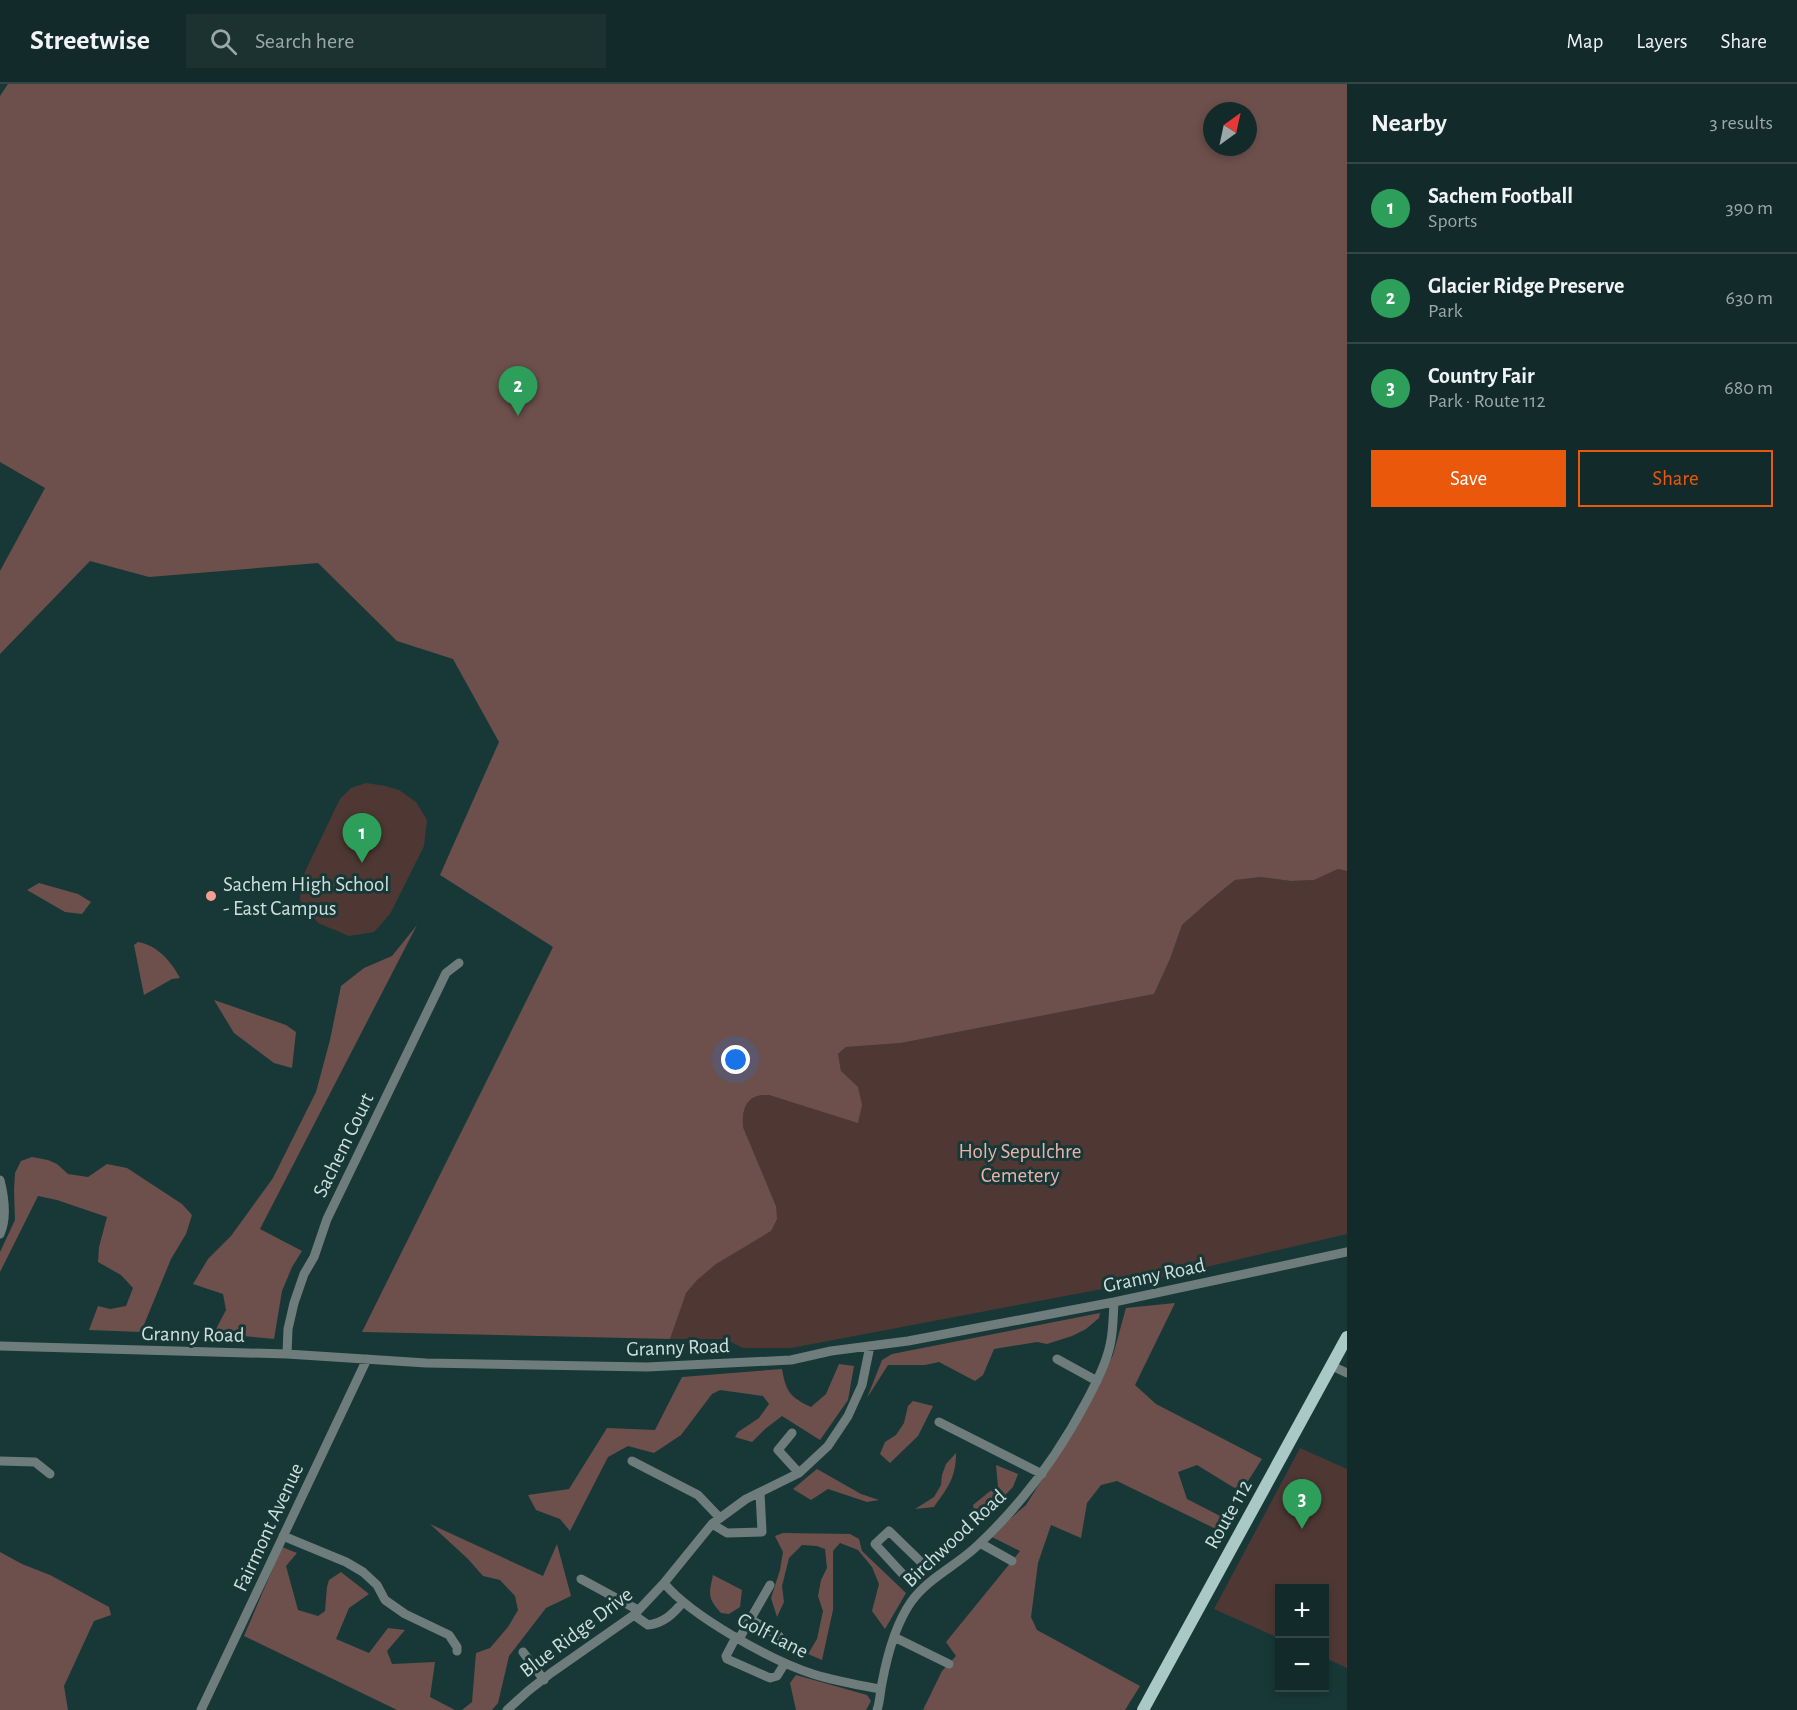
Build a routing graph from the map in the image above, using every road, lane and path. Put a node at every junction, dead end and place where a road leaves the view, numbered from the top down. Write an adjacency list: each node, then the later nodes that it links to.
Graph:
1 (459, 963): 9 (street, Sachem Court)
2 (0, 1180): 3 (street)
3 (0, 1234)
4 (1347, 1252): 5 (street, Granny Road)
5 (1114, 1302): 8 (street, Granny Road); 14 (street, Birchwood Road)
6 (1347, 1337): 12 (main road, Route 112)
7 (0, 1346): 9 (street, Granny Road)
8 (870, 1346): 10 (street, Granny Road); 19 (street, Blue Ridge Drive)
9 (287, 1354): 10 (street, Granny Road)
10 (367, 1359): 25 (street, Fairmont Avenue)
11 (1057, 1359): 14 (street)
12 (1332, 1366): 13 (street); 48 (main road, Route 112)
13 (1347, 1373)
14 (1097, 1381): 21 (street, Birchwood Road)
15 (939, 1422): 21 (street)
16 (792, 1433): 19 (street)
17 (0, 1461): 20 (street)
18 (632, 1461): 23 (street)
19 (799, 1473): 22 (street, Blue Ridge Drive)
20 (51, 1474)
21 (1042, 1474): 26 (street, Birchwood Road)
22 (760, 1493): 23 (street, Blue Ridge Drive); 24 (street)
23 (719, 1517): 24 (street, Blue Ridge Drive)
24 (712, 1524): 30 (street, Blue Ridge Drive)
25 (283, 1536): 39 (street); 45 (street, Fairmont Avenue)
26 (980, 1543): 27 (street); 32 (street, Birchwood Road)
27 (1012, 1561)
28 (581, 1580): 34 (street)
29 (910, 1582): 29 (street); 32 (street)
30 (664, 1583): 33 (street, Golf Lane); 34 (street, Blue Ridge Drive)
31 (770, 1585): 35 (street)
32 (920, 1593): 37 (street, Birchwood Road)
33 (683, 1602): 34 (street); 38 (street, Golf Lane)
34 (636, 1612): 43 (street, Blue Ridge Drive)
35 (750, 1619): 36 (street); 38 (street)
36 (779, 1636)
37 (894, 1637): 42 (street); 44 (street, Birchwood Road)
38 (737, 1638): 41 (street, Golf Lane); 41 (street)
39 (457, 1651)
40 (523, 1652): 43 (street)
41 (785, 1664): 44 (street, Golf Lane)
42 (949, 1664)
43 (544, 1680): 46 (street, Blue Ridge Drive)
44 (880, 1689): 47 (street, Birchwood Road)
45 (201, 1710)
46 (507, 1710)
47 (877, 1710)
48 (1143, 1710)

